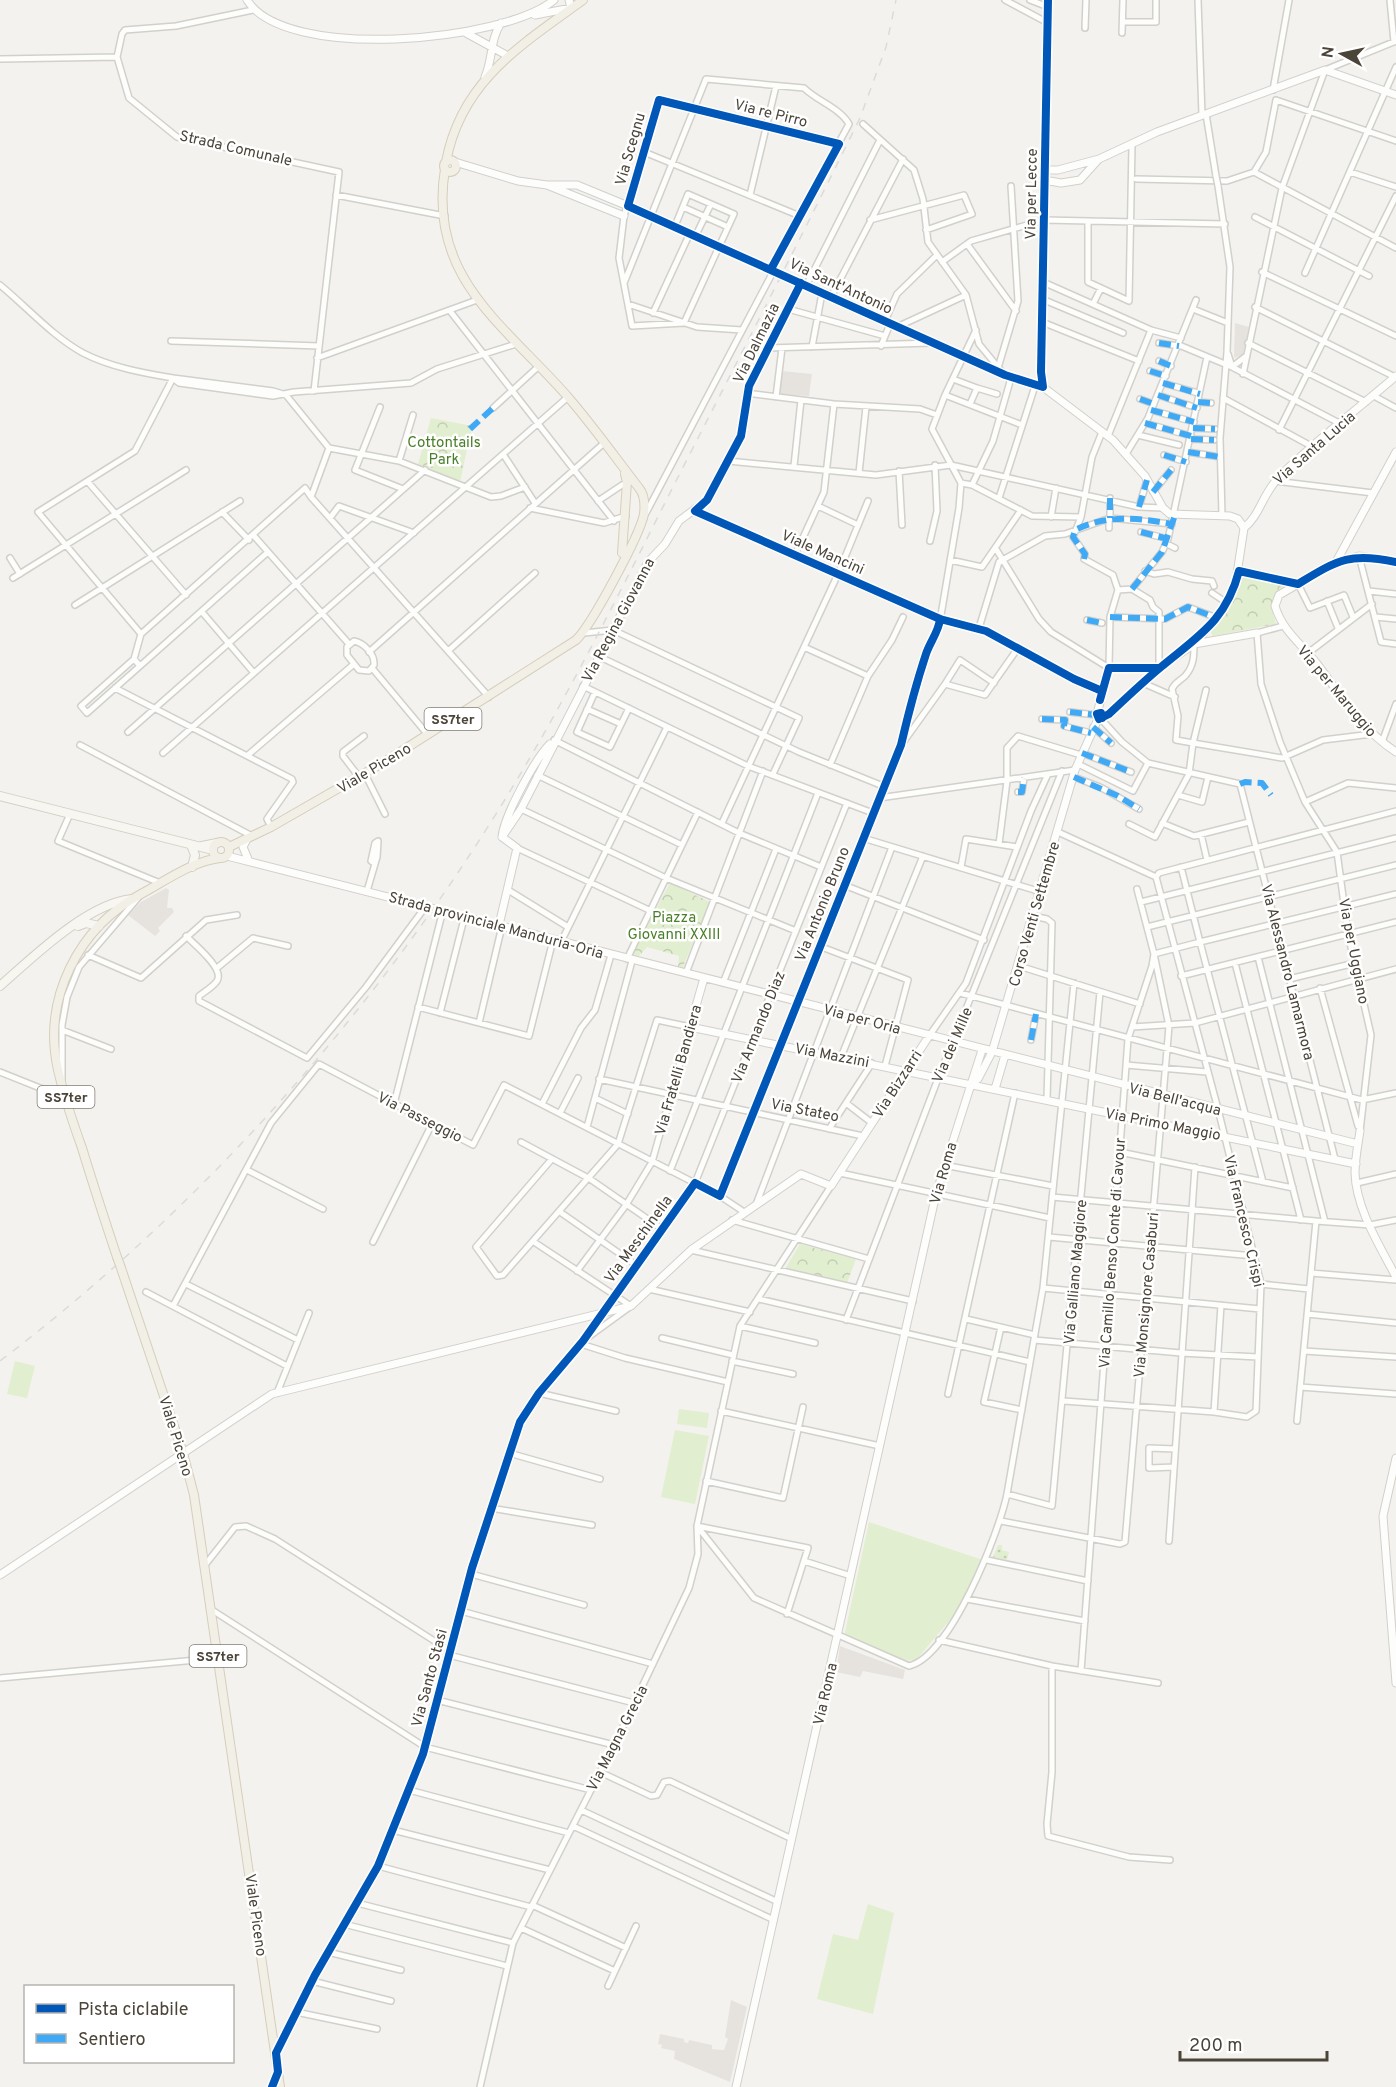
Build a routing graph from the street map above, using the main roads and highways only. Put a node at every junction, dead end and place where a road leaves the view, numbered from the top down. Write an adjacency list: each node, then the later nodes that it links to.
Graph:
1 (583, 0): 2 (main road)
2 (570, 4): 3 (main road, SS7ter)
3 (623, 468): 4 (main road, SS7ter); 5 (main road, SS7ter)
4 (640, 490): 5 (main road); 7 (main road, SS7ter)
5 (627, 494): 6 (main road, SS7ter)
6 (625, 532): 7 (main road); 8 (main road, SS7ter)
7 (635, 533): 8 (main road, SS7ter)
8 (620, 566): 11 (main road, Viale Piceno / SS7ter)
9 (0, 796): 10 (main road)
10 (191, 845): 11 (main road); 12 (main road)
11 (221, 850): 12 (main road, Viale Piceno / SS7ter)
12 (195, 866): 13 (main road, Viale Piceno / SS7ter)
13 (136, 897): 14 (main road); 15 (main road, Viale Piceno / SS7ter)
14 (89, 917): 15 (main road); 16 (main road)
15 (100, 925): 16 (main road); 17 (main road, Viale Piceno / SS7ter)
16 (72, 928): 17 (main road); 18 (main road)
17 (88, 939): 19 (main road, Viale Piceno / SS7ter, bridge)
18 (0, 986)
19 (280, 2087)

